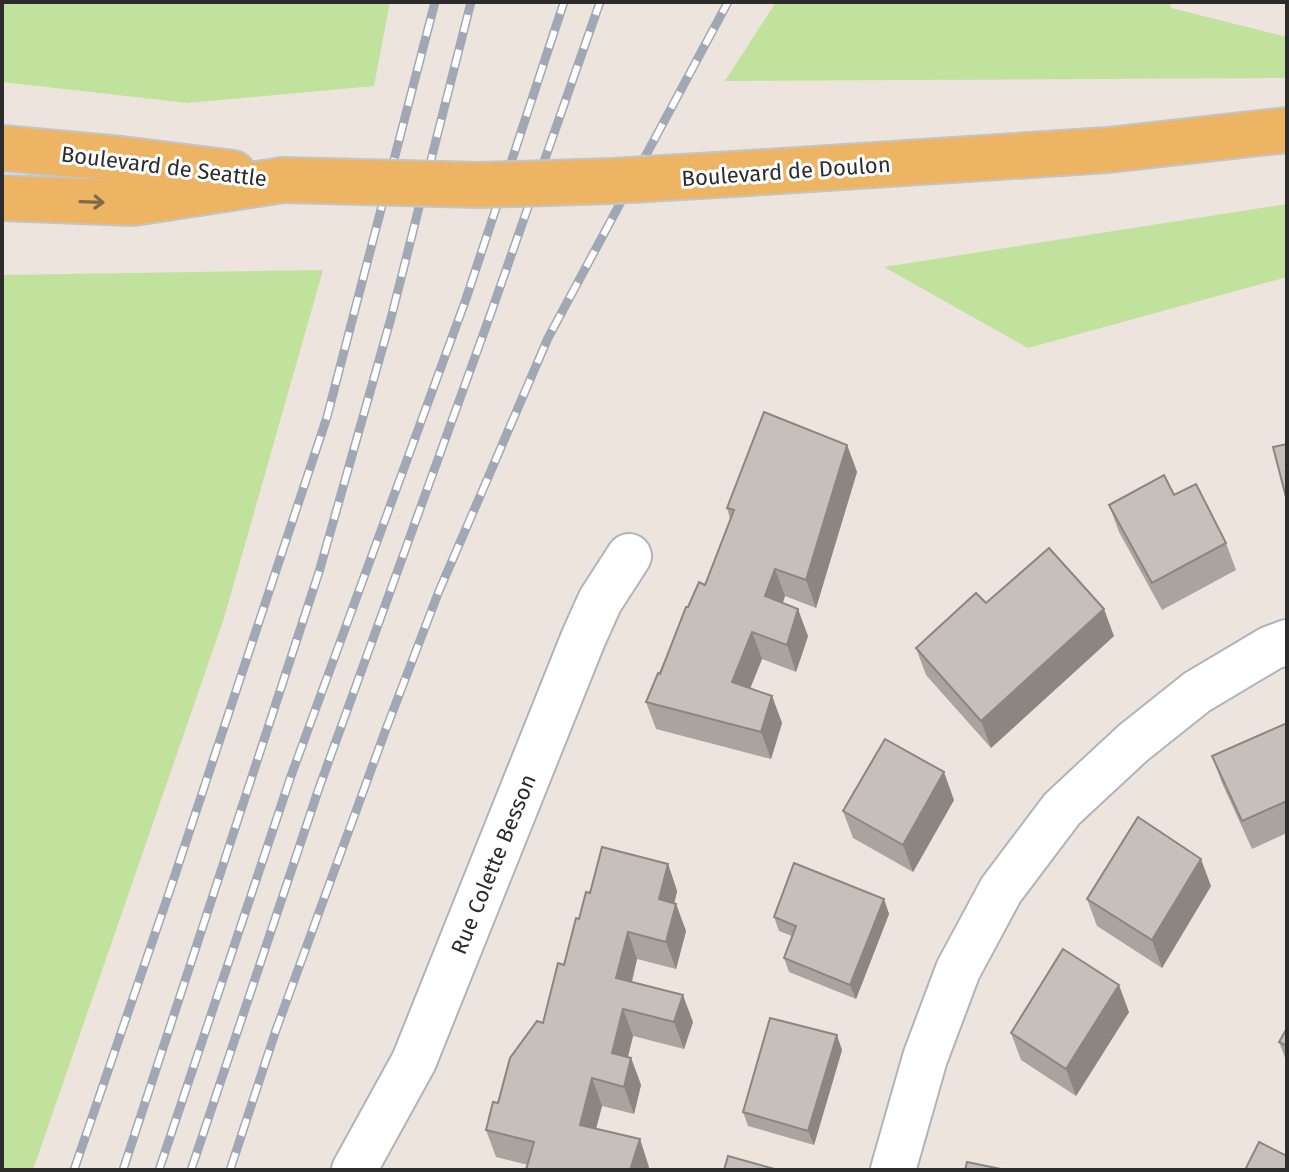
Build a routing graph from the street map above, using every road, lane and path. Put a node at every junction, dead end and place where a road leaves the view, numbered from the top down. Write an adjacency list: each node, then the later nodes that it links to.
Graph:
1 (1287, 130): 3 (main road, Boulevard de Doulon, bridge)
2 (2, 148): 3 (main road, Boulevard de Seattle)
3 (283, 180): 4 (main road, Boulevard de Seattle, one-way to 3)
4 (2, 198)
5 (629, 556): 7 (street, Rue Colette Besson)
6 (1287, 642): 8 (street)
7 (354, 1170)
8 (893, 1170)

